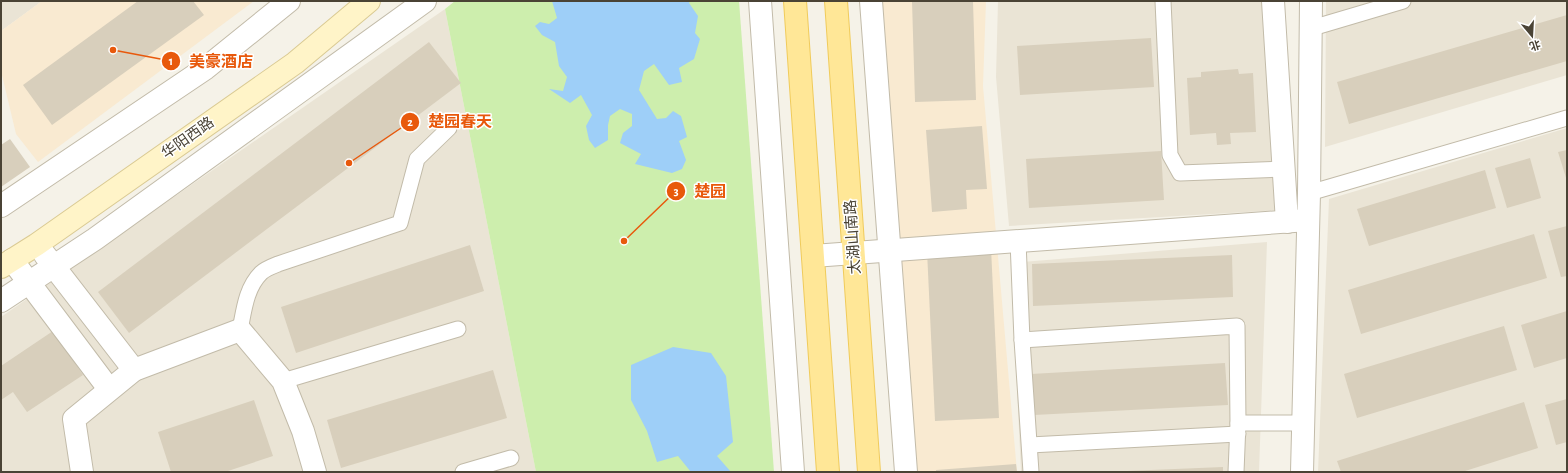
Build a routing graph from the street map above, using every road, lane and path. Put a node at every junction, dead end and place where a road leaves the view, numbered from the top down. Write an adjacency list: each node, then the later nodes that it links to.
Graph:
1 (289, 1): 17 (street)
2 (369, 1): 20 (main road, 华阳西路)
3 (425, 1): 25 (street)
4 (760, 1): 41 (street)
5 (795, 1): 23 (main road)
6 (836, 1): 22 (main road, 太湖山南路)
7 (871, 1): 21 (street)
8 (1163, 1): 15 (lane)
9 (1273, 1): 15 (street)
10 (1311, 1): 12 (street)
11 (1403, 1): 12 (lane)
12 (1312, 28): 16 (street)
13 (1567, 118): 16 (lane)
14 (449, 128): 29 (lane)
15 (1284, 170): 18 (street)
16 (1309, 193): 18 (street)
17 (1, 206)
18 (1297, 221): 19 (street); 34 (street)
19 (1018, 241): 21 (street); 30 (lane)
20 (36, 245): 24 (main road, 华阳西路); 25 (street)
21 (890, 250): 22 (street); 44 (street)
22 (854, 252): 23 (street); 43 (main road, 太湖山南路)
23 (813, 256): 42 (main road)
24 (7, 264): 26 (street)
25 (53, 266): 26 (street); 31 (street)
26 (29, 282): 27 (street); 33 (street)
27 (1, 301)
28 (458, 329): 32 (lane)
29 (240, 330): 31 (street); 32 (street)
30 (1022, 340): 35 (lane); 36 (lane)
31 (134, 370): 33 (street)
32 (283, 382): 39 (street)
33 (109, 389): 38 (street)
34 (1303, 424): 35 (lane); 47 (street)
35 (1238, 428): 36 (lane); 46 (lane)
36 (1030, 446): 45 (lane)
37 (511, 458): 40 (lane)
38 (82, 472)
39 (315, 472)
40 (462, 472)
41 (793, 472)
42 (828, 472)
43 (869, 472)
44 (906, 472)
45 (1031, 472)
46 (1236, 472)
47 (1302, 472)

